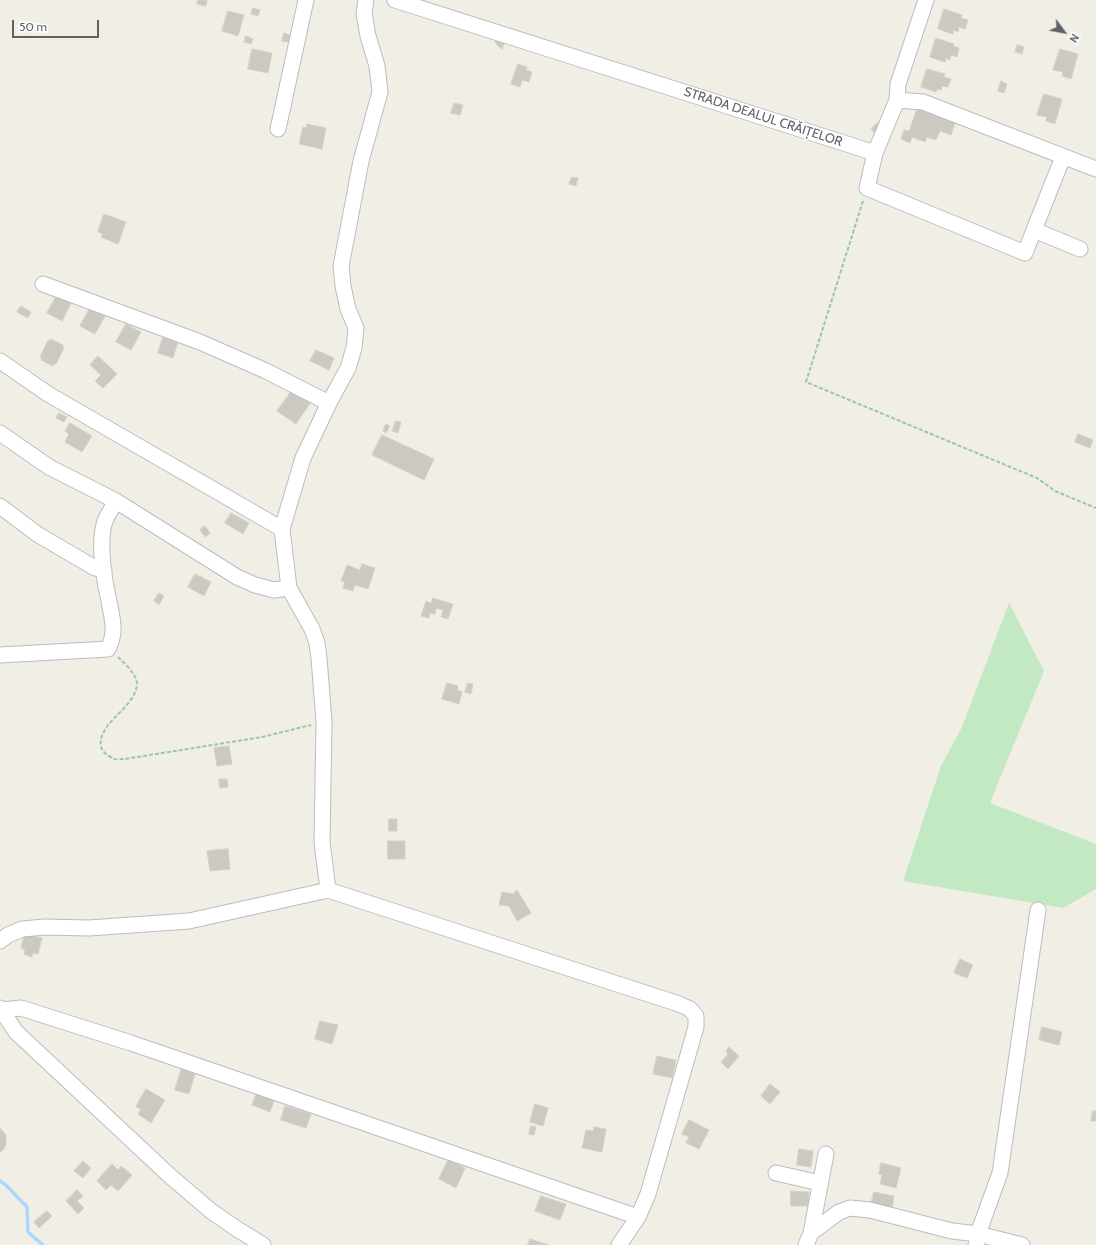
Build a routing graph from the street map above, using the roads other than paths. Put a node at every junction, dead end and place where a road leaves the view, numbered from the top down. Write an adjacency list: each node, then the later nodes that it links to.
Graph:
1 (306, 0): 6 (street)
2 (366, 0): 14 (street)
3 (395, 0): 7 (street, STRADA DEALUL CRĂIȚELOR)
4 (926, 0): 5 (street)
5 (897, 100): 7 (street); 8 (street)
6 (278, 129)
7 (875, 153): 10 (street)
8 (1063, 157): 9 (street); 10 (street)
9 (1096, 169)
10 (1034, 230): 11 (street)
11 (1080, 249)
12 (43, 284): 14 (street)
13 (0, 361): 18 (street)
14 (329, 403): 18 (street)
15 (0, 433): 16 (street)
16 (116, 502): 19 (street); 20 (street)
17 (0, 506): 19 (street)
18 (282, 529): 20 (street)
19 (104, 570): 21 (street)
20 (289, 588): 22 (street)
21 (0, 655)
22 (328, 890): 24 (street); 29 (street)
23 (1038, 910): 31 (street)
24 (0, 941)
25 (0, 1009): 29 (street); 32 (street)
26 (826, 1154): 28 (street)
27 (776, 1173): 28 (street)
28 (820, 1183): 30 (street)
29 (638, 1217): 33 (street)
30 (808, 1239): 31 (street)
31 (977, 1240): 34 (street)
32 (263, 1245)
33 (619, 1245)
34 (1022, 1245)

